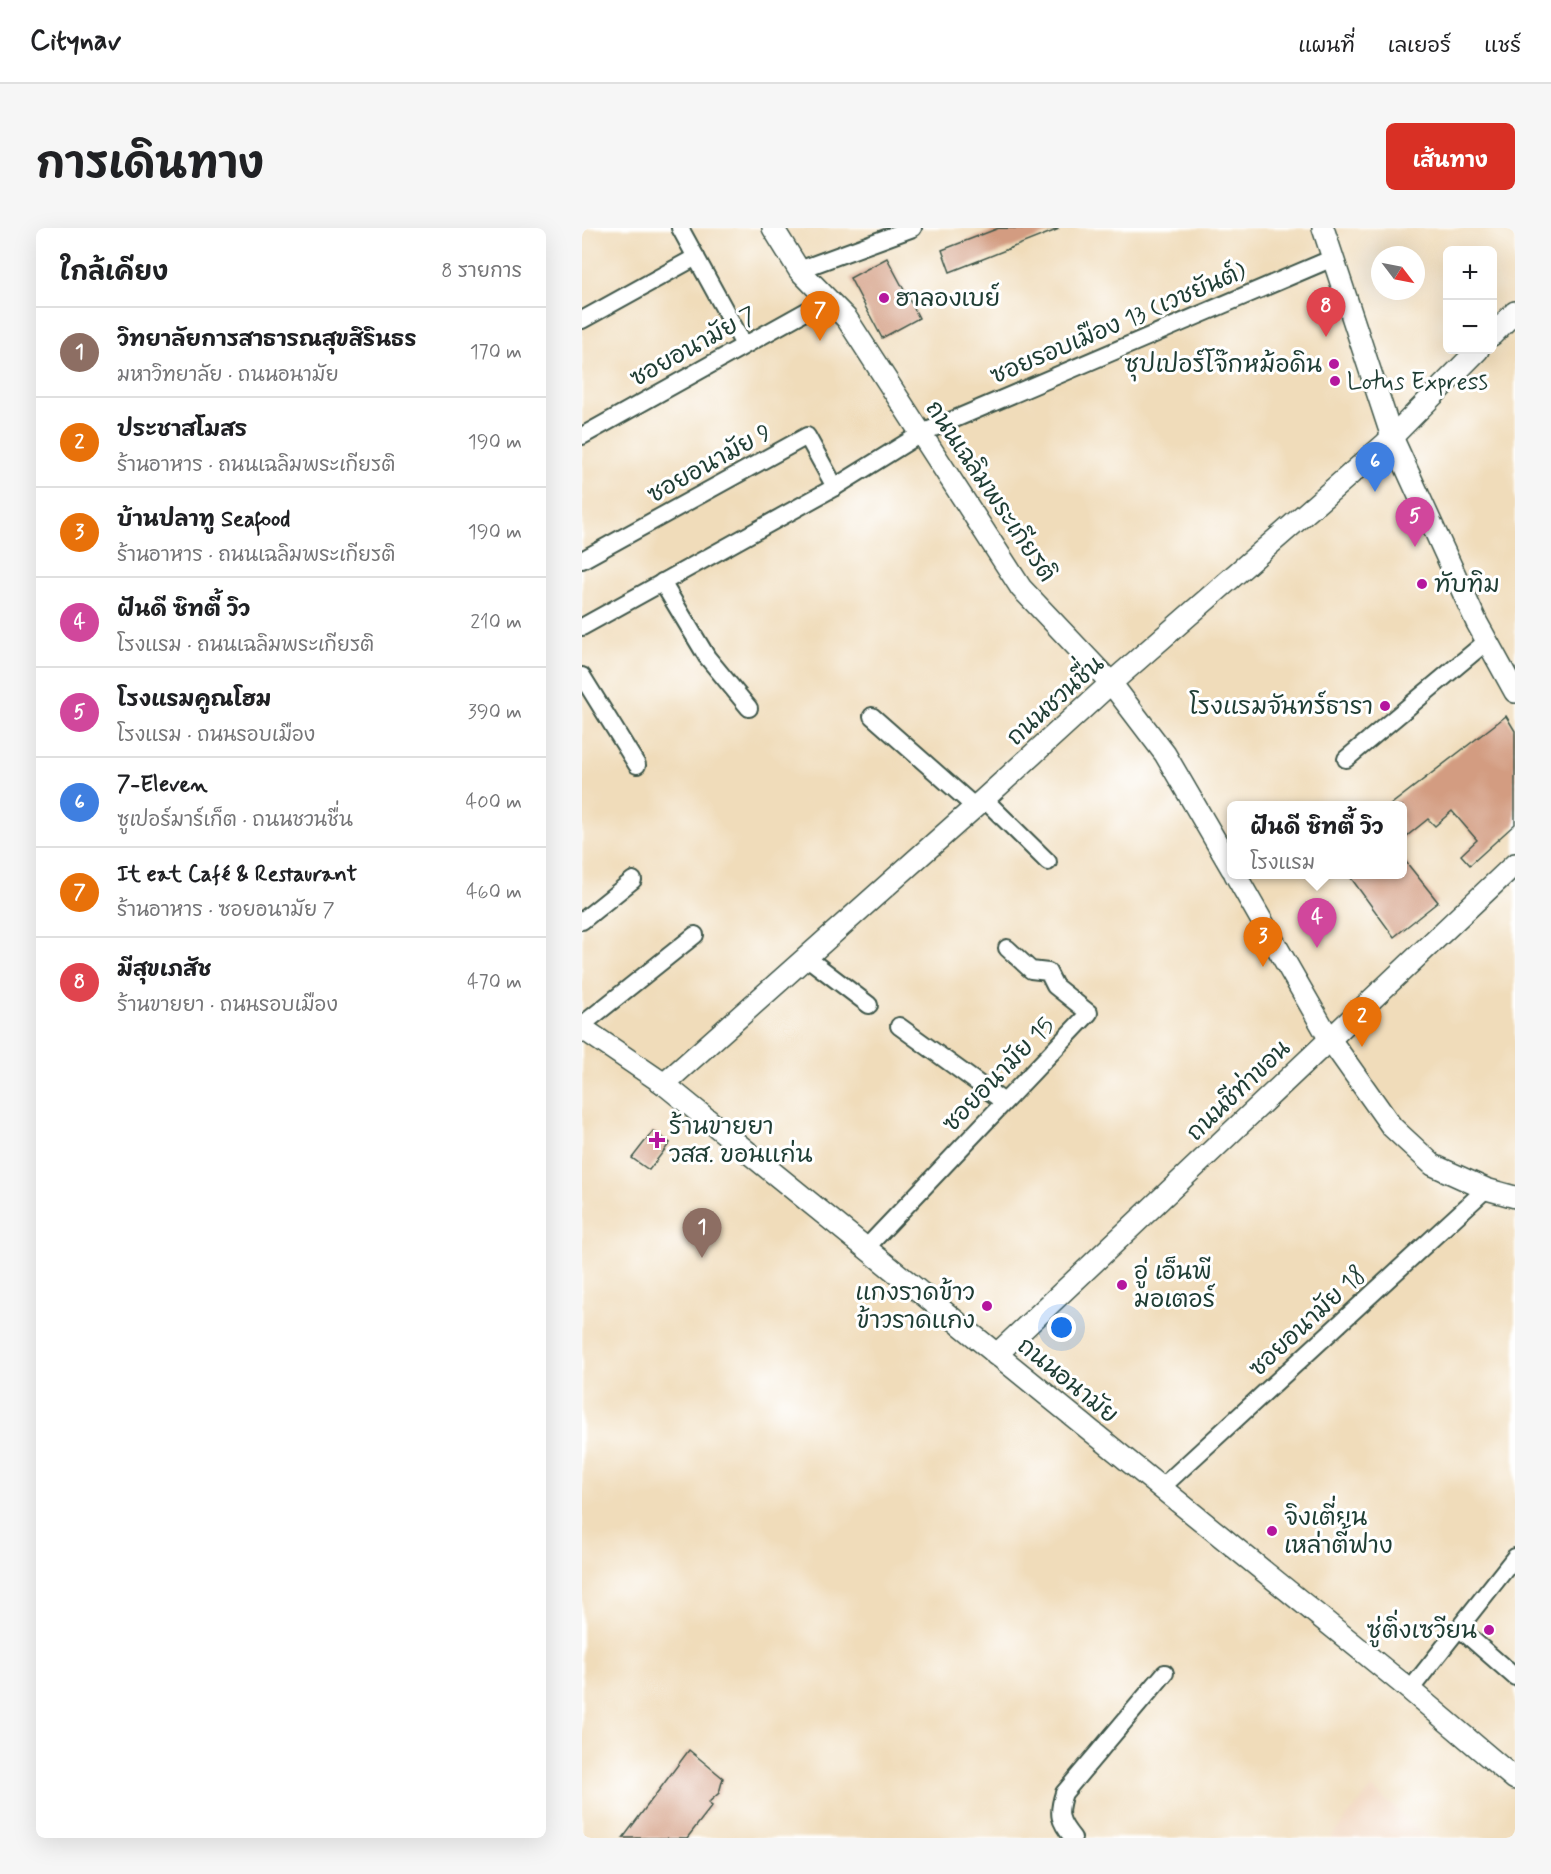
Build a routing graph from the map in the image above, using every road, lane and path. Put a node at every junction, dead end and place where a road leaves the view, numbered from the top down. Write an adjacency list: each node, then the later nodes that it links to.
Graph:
1 (680, 228): 5 (street)
2 (773, 228): 7 (street, ถนนเฉลิมพระเกียรติ)
3 (913, 228): 7 (street)
4 (1323, 228): 6 (street)
5 (696, 257): 10 (street); 12 (street)
6 (1333, 258): 14 (street, ซอยรอบเมือง 13 (เวชยันต์)); 16 (street)
7 (799, 270): 8 (street, ถนนเฉลิมพระเกียรติ)
8 (828, 299): 12 (street, ซอยอนามัย 7); 14 (street, ถนนเฉลิมพระเกียรติ)
9 (1515, 312): 11 (street)
10 (582, 320)
11 (1497, 330)
12 (744, 345): 15 (street, ซอยอนามัย 7)
13 (1474, 354): 16 (street, ถนนชวนชื่น)
14 (922, 433): 17 (street, ซอยรอบเมือง 13 (เวชยันต์)); 23 (street, ถนนเฉลิมพระเกียรติ)
15 (582, 436)
16 (1392, 437): 21 (street); 23 (street, ถนนชวนชื่น)
17 (835, 488): 18 (street, ซอยอนามัย 9); 19 (street, ซอยรอบเมือง 13 (เวชยันต์))
18 (582, 560)
19 (662, 582): 20 (street, ซอยรอบเมือง 13 (เวชยันต์)); 25 (street)
20 (582, 627)
21 (1487, 641): 24 (street); 27 (street)
22 (582, 676): 28 (street)
23 (1111, 683): 29 (street, ถนนชวนชื่น); 30 (street, ถนนเฉลิมพระเกียรติ)
24 (1515, 692)
25 (749, 708)
26 (872, 716): 29 (street)
27 (1346, 759)
28 (637, 765)
29 (980, 803): 31 (street); 38 (street, ถนนชวนชื่น)
30 (1227, 860)
31 (1048, 862)
32 (1515, 864): 42 (street, ถนนชีท่าขอน)
33 (1237, 879): 42 (street)
34 (633, 880): 35 (street)
35 (582, 921)
36 (696, 935): 41 (street)
37 (1007, 948): 44 (street, ซอยอนามัย 15)
38 (806, 957): 39 (street); 43 (street, ถนนชวนชื่น)
39 (869, 1005)
40 (899, 1026): 44 (street)
41 (582, 1027): 43 (street, ถนนอนามัย)
42 (1329, 1038): 45 (street); 48 (street, ถนนชีท่าขอน)
43 (664, 1084): 47 (street, ถนนอนามัย)
44 (1004, 1102): 47 (street, ซอยอนามัย 15)
45 (1486, 1189): 46 (street); 49 (street, ซอยอนามัย 18)
46 (1515, 1197)
47 (866, 1248): 48 (street, ถนนอนามัย)
48 (996, 1354): 49 (street, ถนนอนามัย)
49 (1161, 1488): 54 (street, ถนนอนามัย)
50 (1515, 1557): 51 (street)
51 (1459, 1628): 53 (street); 54 (street)
52 (1165, 1673): 56 (street)
53 (1515, 1677)
54 (1410, 1690): 55 (street, ถนนอนามัย)
55 (1515, 1779)
56 (1072, 1838)

